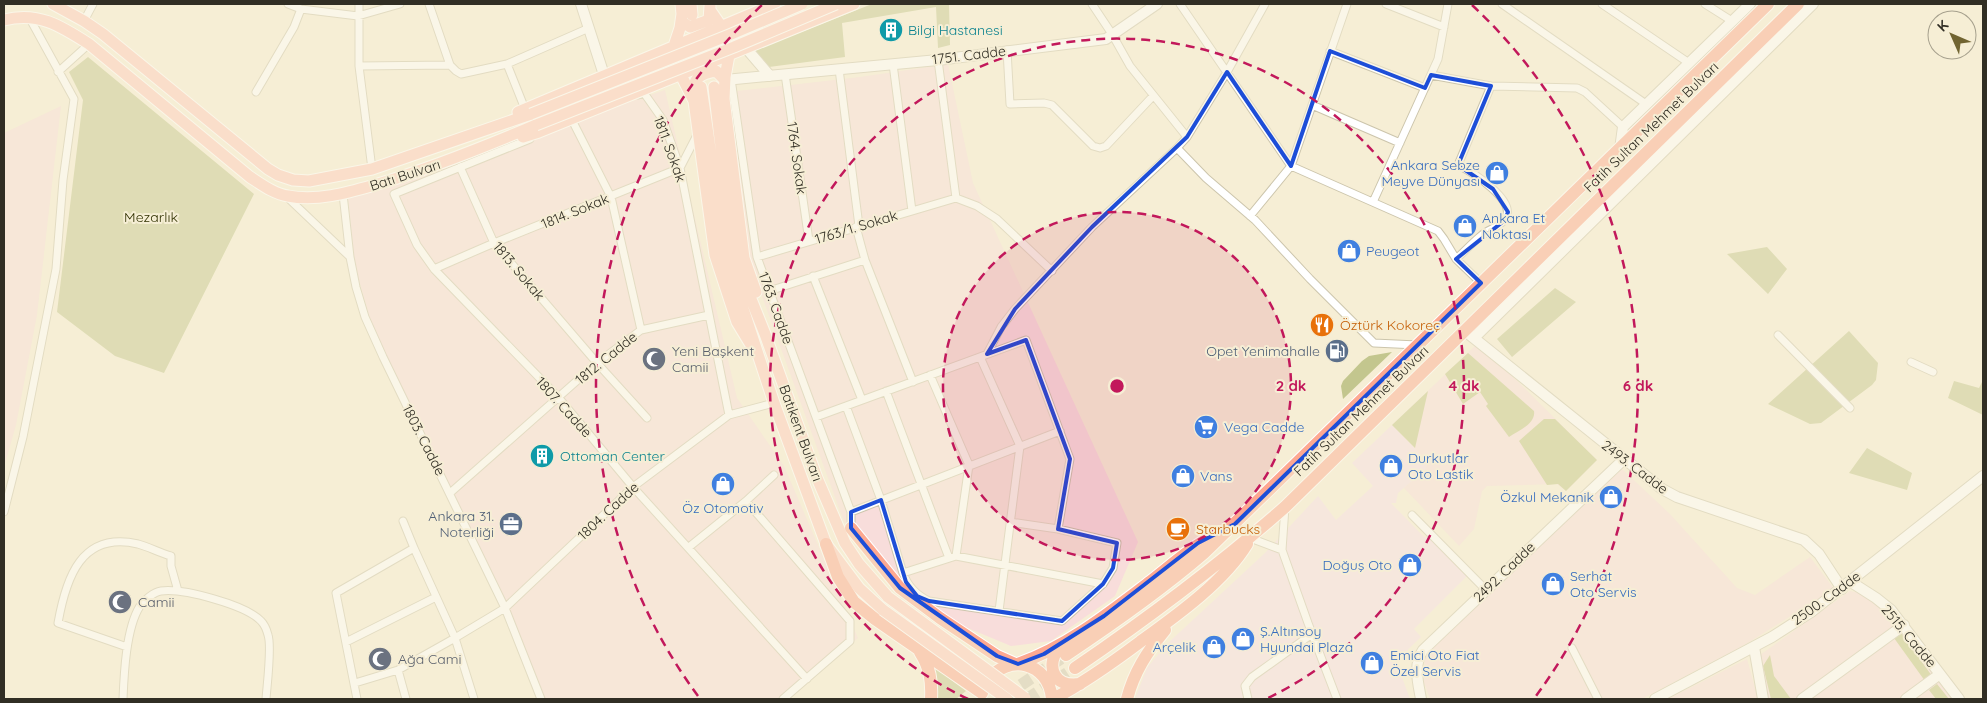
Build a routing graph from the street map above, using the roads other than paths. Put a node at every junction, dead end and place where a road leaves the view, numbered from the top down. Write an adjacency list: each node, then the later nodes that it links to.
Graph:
1 (53, 4): 33 (main road, Batı Bulvarı)
2 (93, 4): 33 (street)
3 (288, 4): 28 (street)
4 (359, 4): 29 (street)
5 (400, 4): 29 (street)
6 (429, 4): 49 (street)
7 (581, 4): 37 (street)
8 (681, 4): 32 (main road)
9 (775, 4): 35 (main road)
10 (802, 4): 69 (main road, Batı Bulvarı, bridge)
11 (836, 4): 74 (main road, Batı Bulvarı, bridge)
12 (854, 4): 41 (main road)
13 (1092, 4): 38 (street)
14 (1157, 4): 38 (street, 1751. Cadde)
15 (1180, 4): 53 (street)
16 (1265, 4): 53 (street)
17 (1347, 4): 43 (street)
18 (1386, 4): 36 (street)
19 (1448, 4): 36 (street)
20 (1502, 4): 68 (street)
21 (1602, 4): 46 (street)
22 (1705, 4): 34 (street)
23 (1750, 4): 34 (street)
24 (1768, 4): 77 (highway, Fatih Sultan Mehmet Bulvarı)
25 (1798, 4): 105 (highway, Fatih Sultan Mehmet Bulvarı)
26 (1813, 4): 105 (street)
27 (708, 8): 32 (main road); 35 (main road)
28 (302, 9): 29 (street); 64 (street)
29 (358, 16): 50 (street)
30 (29, 17): 31 (main road, Batı Bulvarı); 39 (main road, Batı Bulvarı); 52 (street)
31 (4, 20)
32 (681, 20): 40 (main road)
33 (84, 21): 81 (main road, Batı Bulvarı)
34 (1732, 21): 46 (street)
35 (721, 26): 40 (main road); 44 (main road)
36 (1444, 27): 57 (street)
37 (589, 28): 47 (street); 55 (street)
38 (1112, 34): 42 (street, 1751. Cadde); 66 (street)
39 (89, 44): 52 (street); 84 (main road, Batı Bulvarı)
40 (674, 46): 55 (main road); 56 (main road)
41 (746, 48): 44 (main road); 58 (street)
42 (1007, 50): 45 (street, 1751. Cadde); 66 (street)
43 (1330, 51): 63 (street); 67 (street)
44 (729, 55): 56 (main road); 59 (main road)
45 (938, 60): 48 (street, 1751. Cadde); 86 (street)
46 (1689, 63): 68 (street)
47 (507, 64): 49 (street); 69 (street)
48 (893, 64): 51 (street, 1751. Cadde); 88 (street)
49 (450, 65): 50 (street)
50 (359, 66): 81 (street)
51 (839, 69): 54 (street, 1751. Cadde); 90 (street)
52 (58, 72): 136 (street)
53 (1227, 72): 73 (street); 78 (street)
54 (785, 74): 58 (street, 1751. Cadde); 91 (street, 1764. Sokak)
55 (604, 75): 69 (main road)
56 (681, 75): 65 (main road); 74 (main road)
57 (1431, 75): 60 (street); 63 (street)
58 (770, 76): 59 (street, 1751. Cadde)
59 (728, 80): 65 (main road); 94 (street, 1763. Cadde); 104 (main road)
60 (1491, 86): 71 (street); 95 (street)
61 (701, 87): 111 (main road, Batıkent Bulvarı)
62 (714, 87): 104 (main road, Batıkent Bulvarı)
63 (1425, 88): 75 (street)
64 (256, 92)
65 (692, 96): 72 (main road)
66 (1153, 96): 73 (street)
67 (1312, 104): 75 (street); 78 (street)
68 (1646, 104): 71 (street)
69 (528, 111): 81 (main road, Batı Bulvarı)
70 (573, 122): 79 (street, 1811. Sokak); 80 (street, 1811. Sokak); 85 (street, 1812. Cadde)
71 (1623, 127): 77 (street)
72 (698, 133): 80 (street); 111 (main road)
73 (1187, 137): 76 (street)
74 (500, 140): 82 (main road, Batı Bulvarı)
75 (1400, 143): 87 (street)
76 (1177, 148): 89 (street); 98 (street)
77 (1620, 149): 100 (highway, Fatih Sultan Mehmet Bulvarı)
78 (1291, 166): 87 (street); 89 (street)
79 (460, 167): 83 (street, 1811. Sokak); 92 (street, 1813. Sokak)
80 (680, 168): 85 (street, 1814. Sokak); 102 (street, 1811. Sokak)
81 (372, 170)
82 (343, 194): 84 (main road, Batı Bulvarı); 93 (street, 1803. Cadde)
83 (394, 194): 97 (street, 1807. Cadde)
84 (287, 196): 93 (street)
85 (611, 197): 92 (street, 1814. Sokak); 103 (street, 1812. Cadde)
86 (956, 198): 88 (street, 1763/1. Sokak); 98 (street)
87 (1372, 202): 95 (street)
88 (912, 211): 90 (street, 1763/1. Sokak)
89 (1250, 216): 107 (street)
90 (857, 227): 91 (street, 1763/1. Sokak); 96 (street)
91 (809, 241): 94 (street, 1763/1. Sokak)
92 (494, 243): 97 (street, 1814. Sokak); 110 (street, 1813. Sokak)
93 (350, 257): 132 (street, 1803. Cadde)
94 (757, 257): 101 (street, 1763. Cadde)
95 (1456, 259): 100 (street)
96 (866, 260): 99 (street); 114 (street)
97 (434, 269): 116 (street, 1807. Cadde)
98 (1052, 271): 108 (street)
99 (813, 276): 101 (street); 117 (street)
100 (1482, 283): 107 (highway, Fatih Sultan Mehmet Bulvarı)
101 (769, 291): 122 (street, 1763. Cadde)
102 (709, 315): 103 (street); 121 (street, 1811. Sokak)
103 (641, 330): 110 (street, 1812. Cadde)
104 (765, 334): 149 (main road, Batıkent Bulvarı)
105 (1470, 334): 126 (street, 2493. Cadde); 135 (highway, Fatih Sultan Mehmet Bulvarı)
106 (1778, 335): 120 (street)
107 (1418, 345): 169 (highway, Fatih Sultan Mehmet Bulvarı)
108 (984, 355): 113 (street); 124 (street); 125 (street)
109 (1910, 362): 112 (street)
110 (597, 363): 116 (street, 1812. Cadde); 123 (street, 1813. Sokak)
111 (762, 364): 118 (main road, Batıkent Bulvarı)
112 (1933, 372)
113 (930, 375): 114 (street); 127 (street)
114 (912, 382): 115 (street)
115 (886, 391): 117 (street); 130 (street)
116 (558, 397): 131 (street, 1807. Cadde); 132 (street, 1812. Cadde)
117 (862, 400): 119 (street)
118 (774, 403): 121 (street, 1804. Cadde); 144 (main road, Batıkent Bulvarı)
119 (846, 406): 122 (street); 133 (street)
120 (1850, 408)
121 (729, 415): 131 (street, 1804. Cadde)
122 (816, 417): 137 (street, 1763. Cadde)
123 (647, 418)
124 (1060, 431): 125 (street); 142 (street)
125 (1020, 446): 127 (street); 140 (street)
126 (1623, 460): 154 (street, 2493. Cadde); 155 (street, 2492. Cadde)
127 (969, 466): 130 (street); 148 (street)
128 (774, 475): 134 (street)
129 (1981, 481): 152 (street, 2500. Cadde)
130 (921, 484): 133 (street); 148 (street)
131 (633, 487): 145 (street, 1807. Cadde); 158 (street, 1804. Cadde)
132 (450, 493): 158 (street, 1803. Cadde)
133 (881, 500): 137 (street); 151 (street)
134 (746, 501): 145 (street); 174 (street)
135 (1285, 507): 143 (highway, Fatih Sultan Mehmet Bulvarı); 147 (street)
136 (4, 512)
137 (851, 512): 141 (street, 1763. Cadde)
138 (1412, 515): 155 (street)
139 (403, 522): 146 (street)
140 (1010, 522): 142 (street); 150 (street)
141 (851, 528): 149 (main road); 170 (highway)
142 (1058, 529): 153 (street)
143 (1250, 538): 147 (street); 160 (highway); 171 (highway, Fatih Sultan Mehmet Bulvarı)
144 (826, 544): 167 (highway); 186 (main road, Batıkent Bulvarı, bridge)
145 (689, 547): 174 (street, 1807. Cadde)
146 (414, 548): 157 (street); 164 (street)
147 (1282, 550): 162 (street)
148 (952, 557): 150 (street); 151 (street)
149 (859, 564): 187 (main road, Batıkent Bulvarı, bridge)
150 (1004, 564): 153 (street); 159 (street)
151 (903, 573): 159 (street)
152 (1851, 582): 154 (street, 2500. Cadde); 161 (street, 2515. Cadde)
153 (1103, 584): 159 (street)
154 (1842, 589): 166 (street, 2500. Cadde)
155 (1486, 590): 192 (street, 2492. Cadde)
156 (178, 591): 165 (street); 165 (street); 179 (street)
157 (436, 596): 163 (street); 164 (street)
158 (505, 608): 163 (street, 1804. Cadde); 183 (street, 1803. Cadde)
159 (999, 611)
160 (1180, 614): 176 (highway); 189 (highway)
161 (1904, 625): 173 (street, 2515. Cadde); 196 (street)
162 (1312, 634): 190 (street); 191 (street)
163 (455, 638): 172 (street, 1804. Cadde); 182 (street)
164 (346, 642): 175 (street)
165 (127, 646): 178 (street)
166 (1754, 647): 194 (street, 2500. Cadde); 195 (street)
167 (918, 648): 177 (highway); 185 (highway)
168 (1572, 648): 193 (street)
169 (1063, 651): 170 (highway, Fatih Sultan Mehmet Bulvarı); 176 (highway)
170 (1016, 664): 177 (highway, Fatih Sultan Mehmet Bulvarı); 188 (highway)
171 (1075, 668)
172 (398, 670): 175 (street, 1804. Cadde); 181 (street)
173 (1940, 674): 197 (street); 198 (street, 2515. Cadde)
174 (807, 679): 184 (street)
175 (355, 683): 180 (street)
176 (1083, 684): 188 (highway)
177 (980, 697)
178 (123, 699)
179 (266, 699)
180 (356, 699)
181 (406, 699)
182 (474, 699)
183 (541, 699)
184 (783, 699)
185 (931, 699)
186 (1007, 699)
187 (1026, 699)
188 (1053, 699)
189 (1127, 699)
190 (1248, 699)
191 (1337, 699)
192 (1421, 699)
193 (1598, 699)
194 (1655, 699)
195 (1764, 699)
196 (1802, 699)
197 (1906, 699)
198 (1959, 699)

